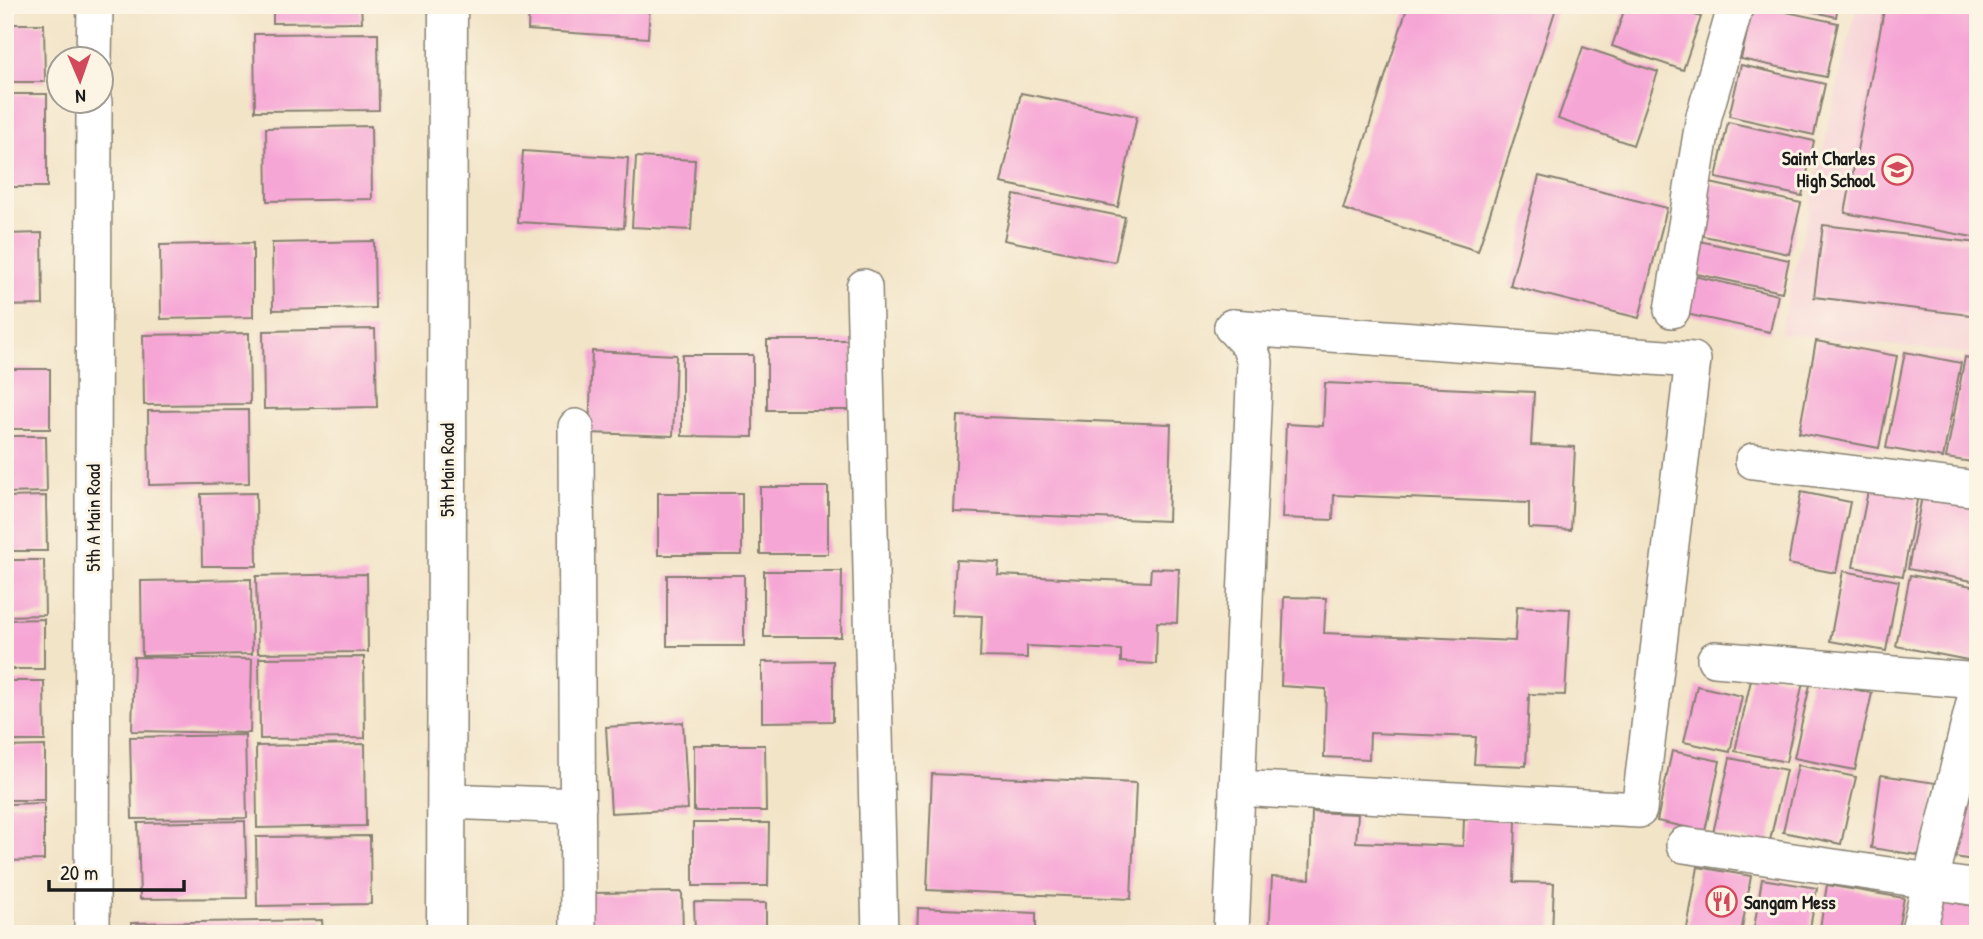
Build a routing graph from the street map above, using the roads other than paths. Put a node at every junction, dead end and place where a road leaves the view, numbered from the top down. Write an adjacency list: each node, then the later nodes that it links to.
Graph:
1 (95, 5): 4 (street)
2 (448, 5): 14 (street, 5th Main Road)
3 (1735, 5): 7 (street)
4 (94, 46)
5 (94, 116): 19 (street, 5th A Main Road)
6 (864, 288): 22 (street)
7 (1672, 310)
8 (576, 427): 15 (street)
9 (1753, 461): 10 (street)
10 (1978, 489)
11 (1715, 659): 12 (street)
12 (1978, 683): 17 (street)
13 (1237, 788): 13 (street); 23 (street)
14 (446, 801): 15 (street); 20 (street, 5th Main Road)
15 (578, 806): 21 (street)
16 (1684, 845): 17 (street)
17 (1930, 880): 18 (street); 24 (street)
18 (1978, 888)
19 (92, 934)
20 (446, 934)
21 (578, 934)
22 (880, 934)
23 (1230, 934)
24 (1918, 934)

